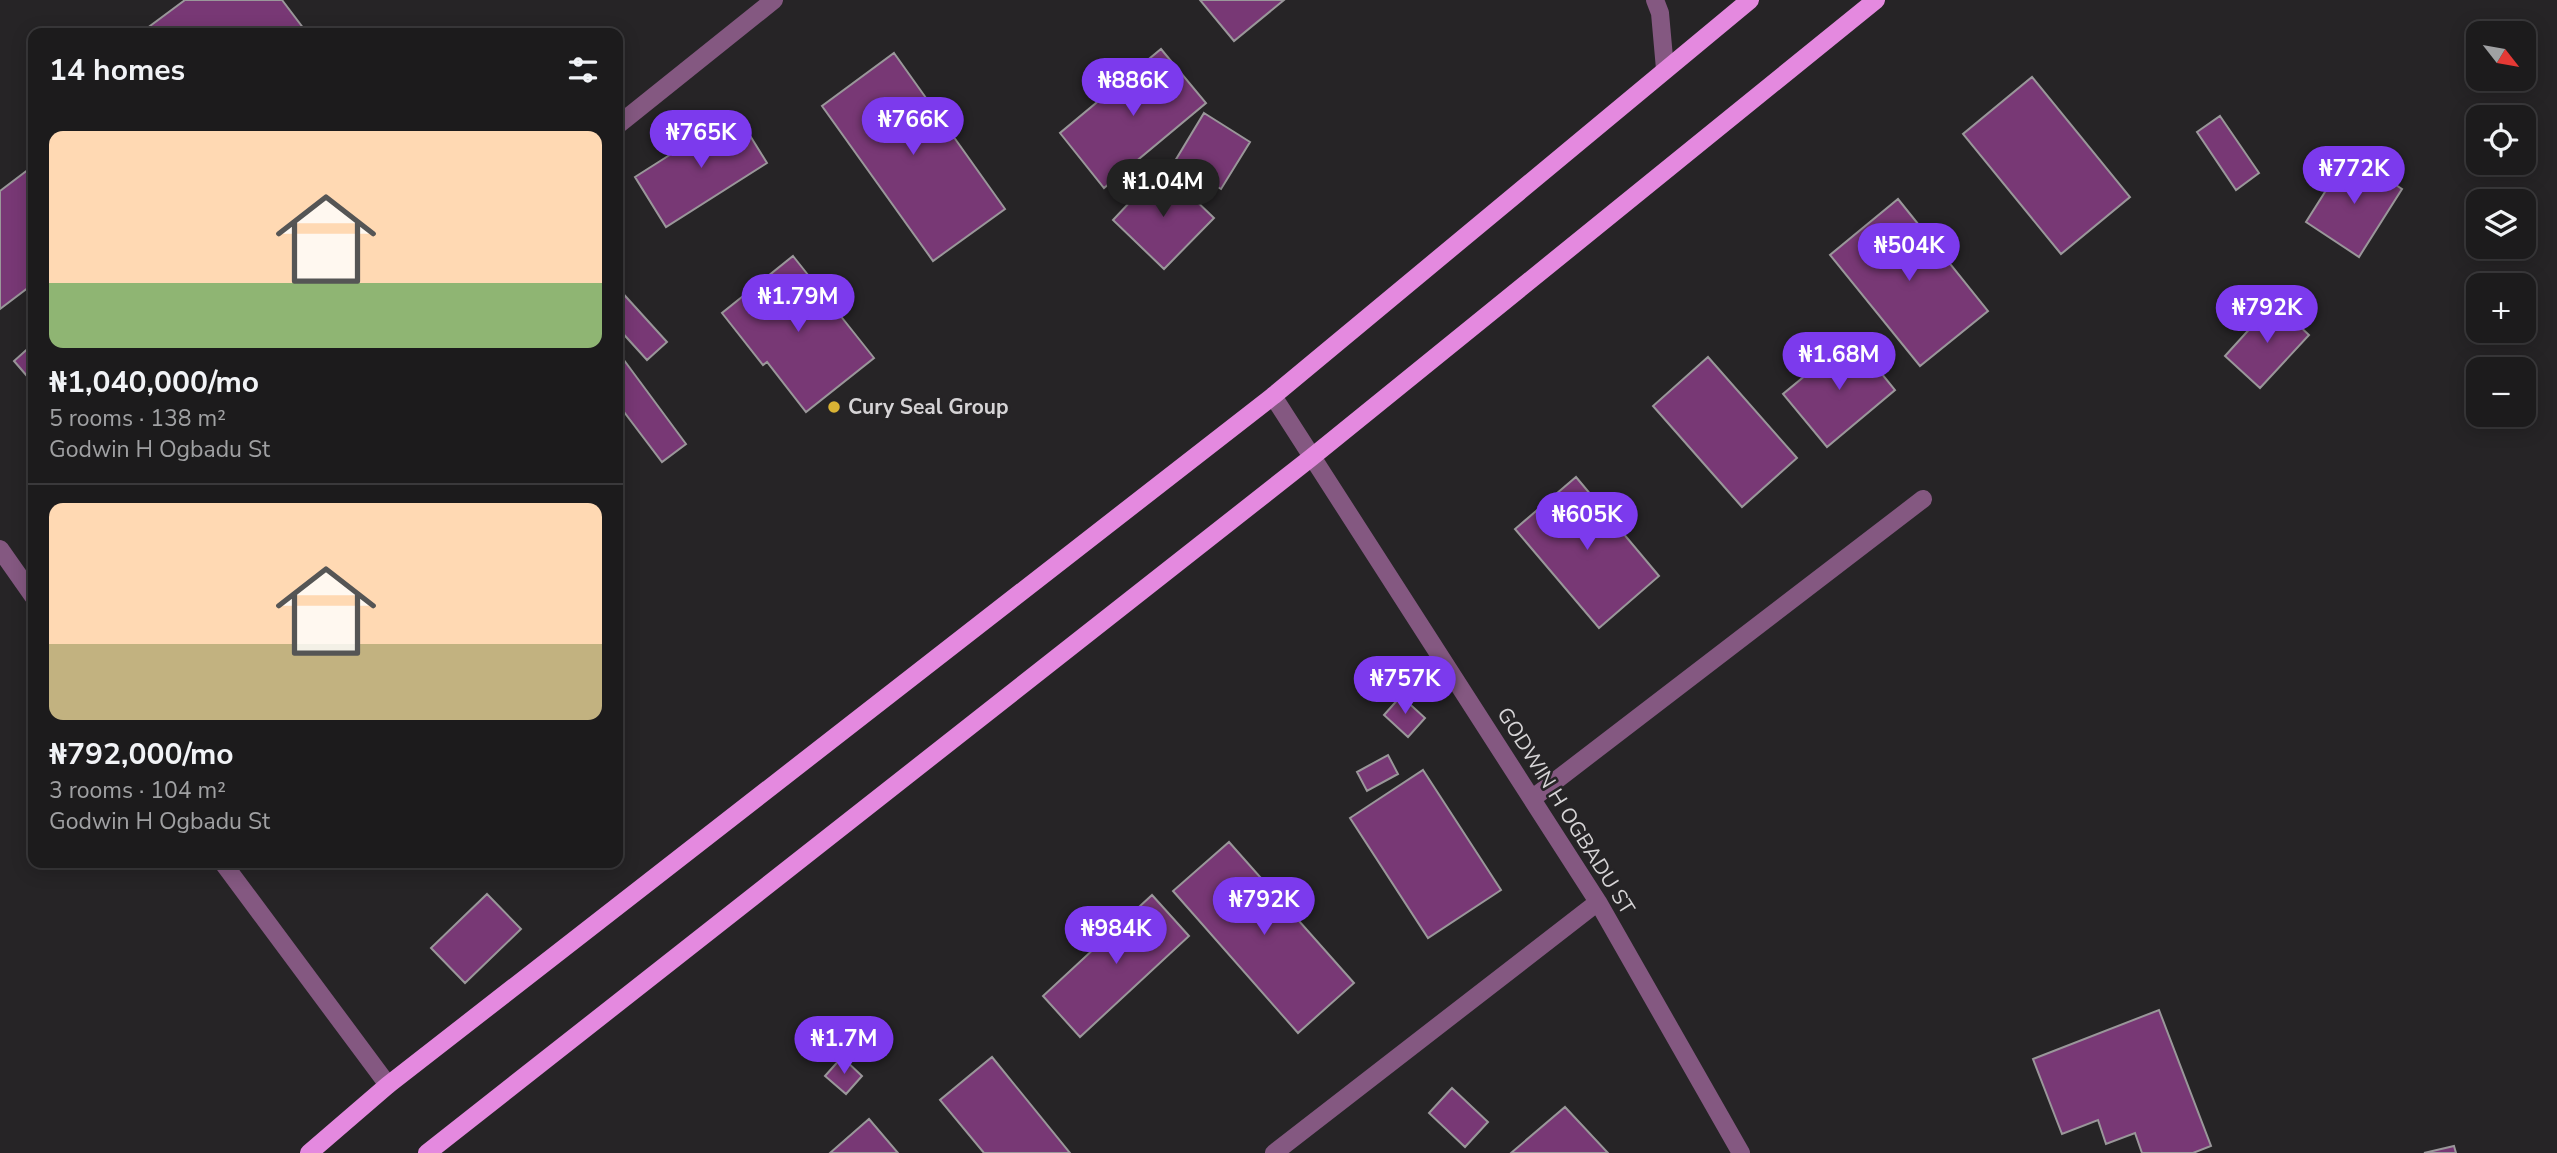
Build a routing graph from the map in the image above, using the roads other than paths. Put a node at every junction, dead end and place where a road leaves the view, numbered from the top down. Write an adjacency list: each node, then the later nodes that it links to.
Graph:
1 (774, 0): 6 (street)
2 (1655, 0): 5 (street)
3 (1750, 0): 5 (main road)
4 (1877, 0): 8 (main road)
5 (1665, 69): 7 (main road)
6 (623, 121)
7 (1273, 396): 8 (street, GODWIN H OGBADU ST); 15 (main road)
8 (1312, 457): 12 (street, GODWIN H OGBADU ST); 17 (main road)
9 (1923, 499): 12 (street)
10 (0, 549): 11 (street)
11 (28, 587)
12 (1533, 798): 14 (street, GODWIN H OGBADU ST)
13 (227, 868): 15 (street)
14 (1598, 902): 18 (street); 19 (street, GODWIN H OGBADU ST)
15 (388, 1085): 16 (main road)
16 (309, 1153)
17 (427, 1153)
18 (1274, 1153)
19 (1741, 1153)

